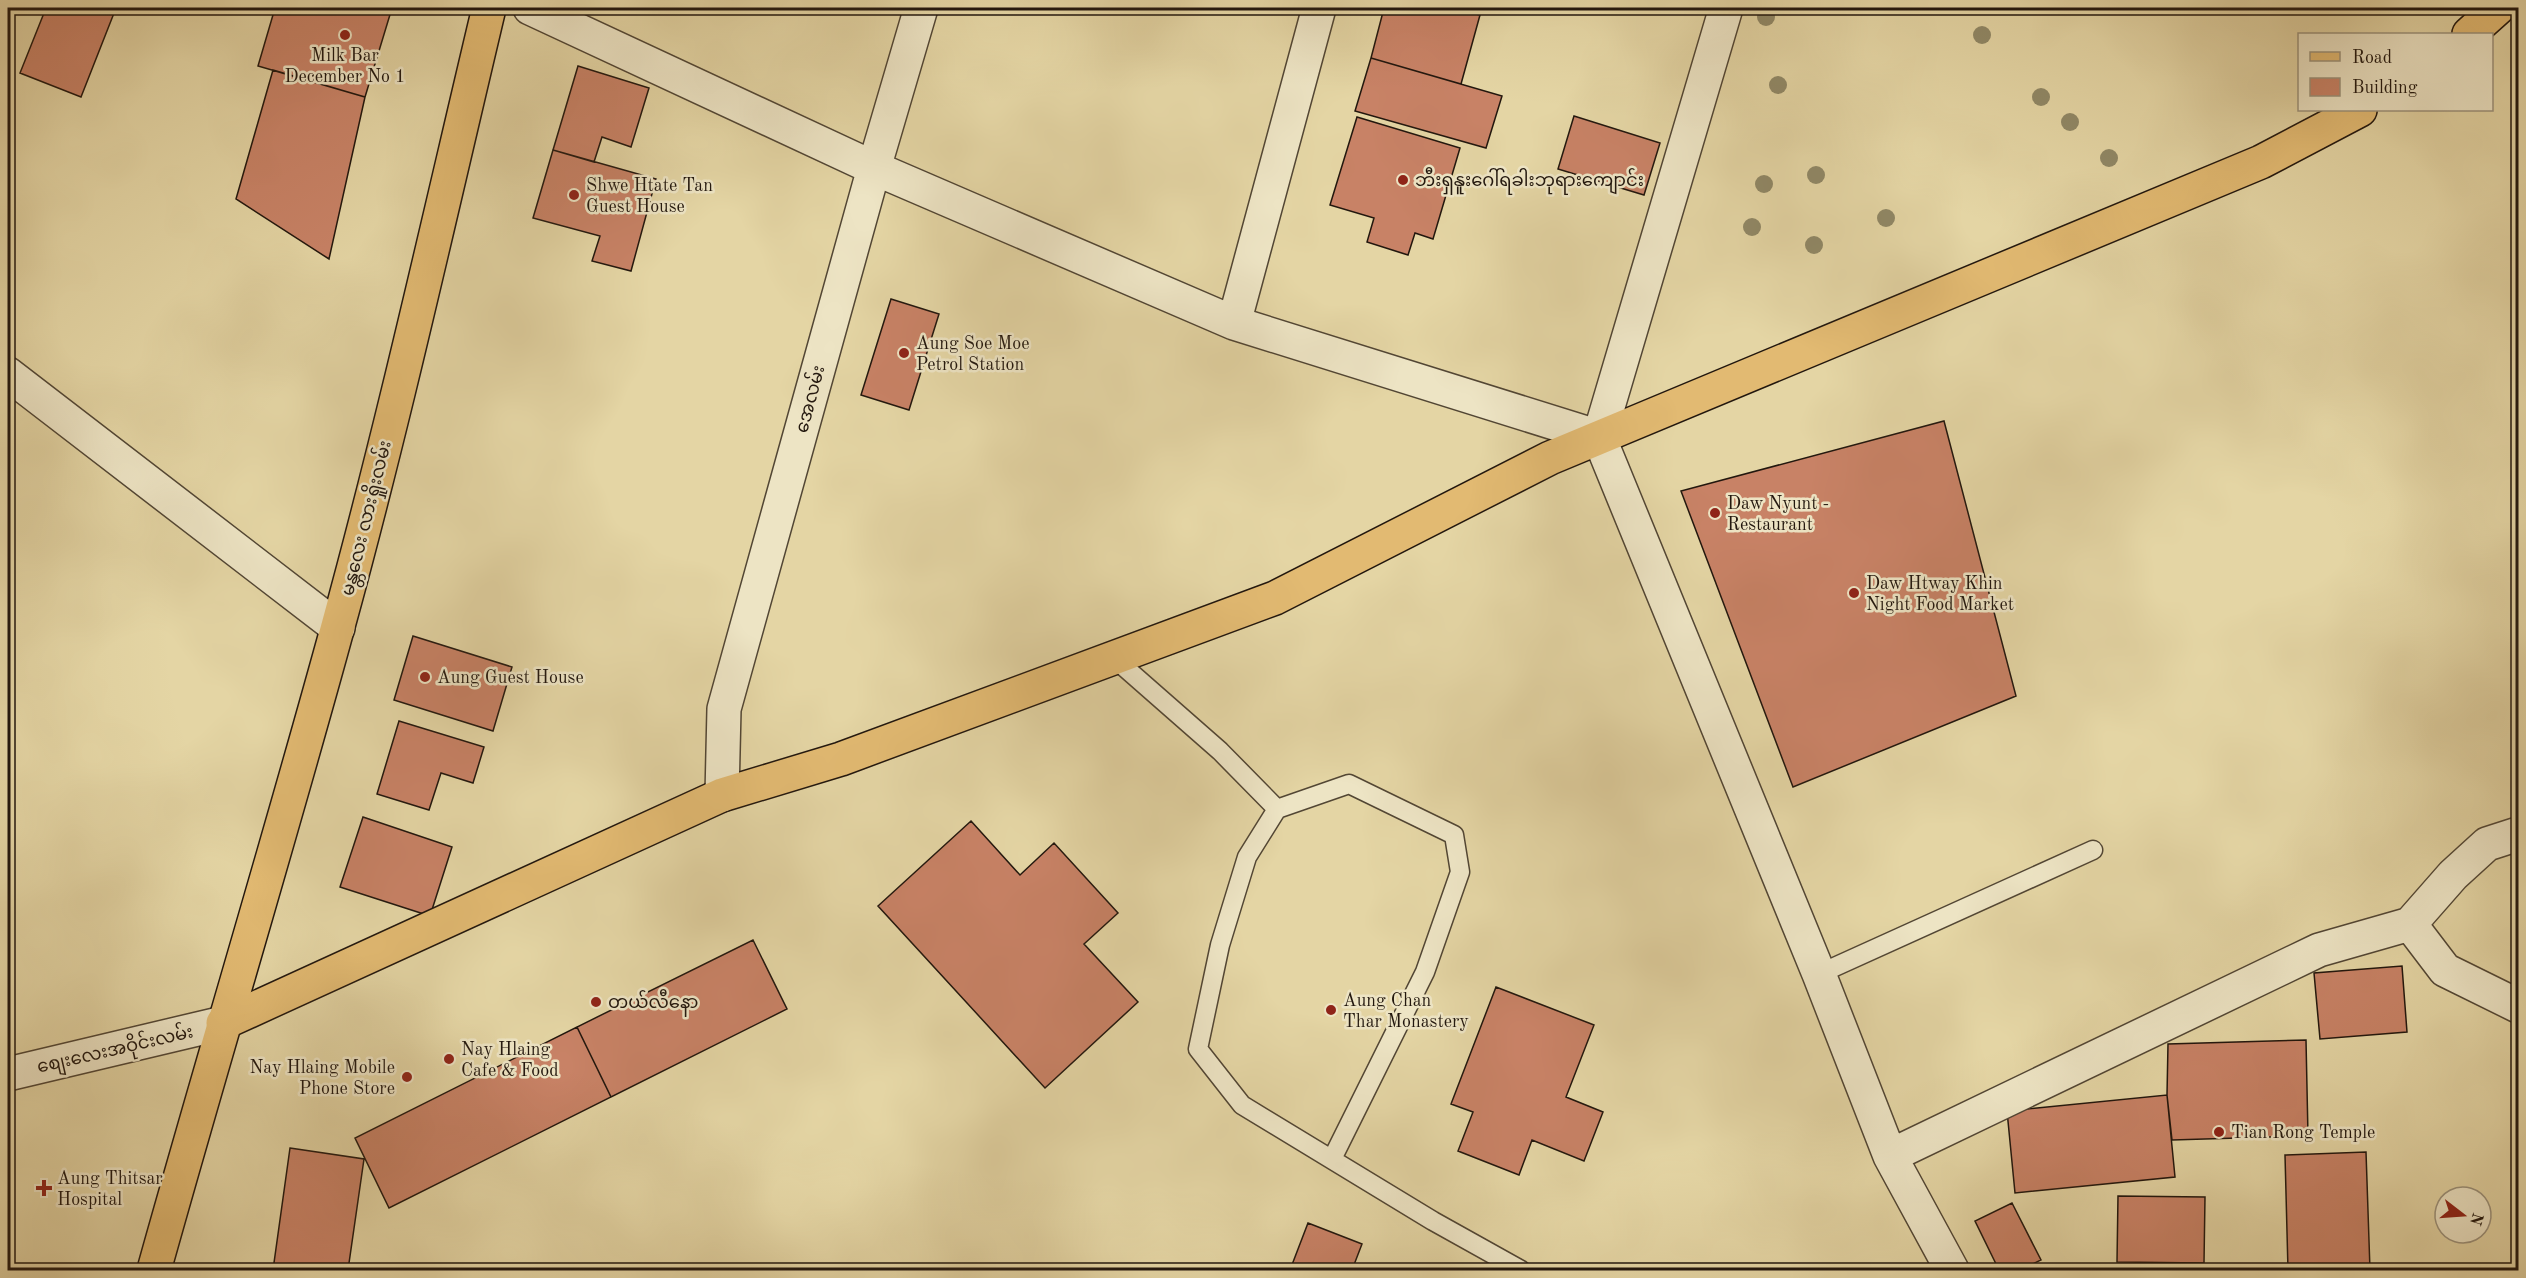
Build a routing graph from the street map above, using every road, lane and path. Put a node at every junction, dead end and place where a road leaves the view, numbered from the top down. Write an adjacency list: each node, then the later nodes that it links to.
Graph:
1 (489, 8): 13 (main road, မန္တလေး လားရှိုးလမ်း)
2 (530, 8): 9 (street)
3 (921, 8): 9 (street, အေလမ်း)
4 (1319, 8): 10 (street)
5 (1726, 8): 12 (street)
6 (2498, 8): 7 (main road)
7 (2470, 33)
8 (2358, 111): 12 (main road)
9 (874, 168): 10 (street); 15 (street, အေလမ်း)
10 (1234, 322): 12 (street)
11 (8, 374): 13 (street)
12 (1599, 437): 14 (main road); 20 (street)
13 (338, 628): 22 (main road, မန္တလေး လားရှိုးလမ်း)
14 (1114, 658): 15 (main road); 16 (lane)
15 (722, 795): 22 (main road)
16 (1277, 809): 25 (lane); 25 (lane)
17 (2518, 834): 19 (street)
18 (2093, 850): 20 (lane)
19 (2410, 924): 21 (street); 24 (street)
20 (1819, 974): 24 (street)
21 (2518, 1006)
22 (223, 1023): 23 (street, စျေးလေးအဝိုင်းလမ်း); 26 (main road, မန္တလေး လားရှိုးလမ်း)
23 (8, 1074)
24 (1890, 1156): 28 (street)
25 (1332, 1159): 27 (lane)
26 (154, 1270)
27 (1521, 1270)
28 (1952, 1270)

